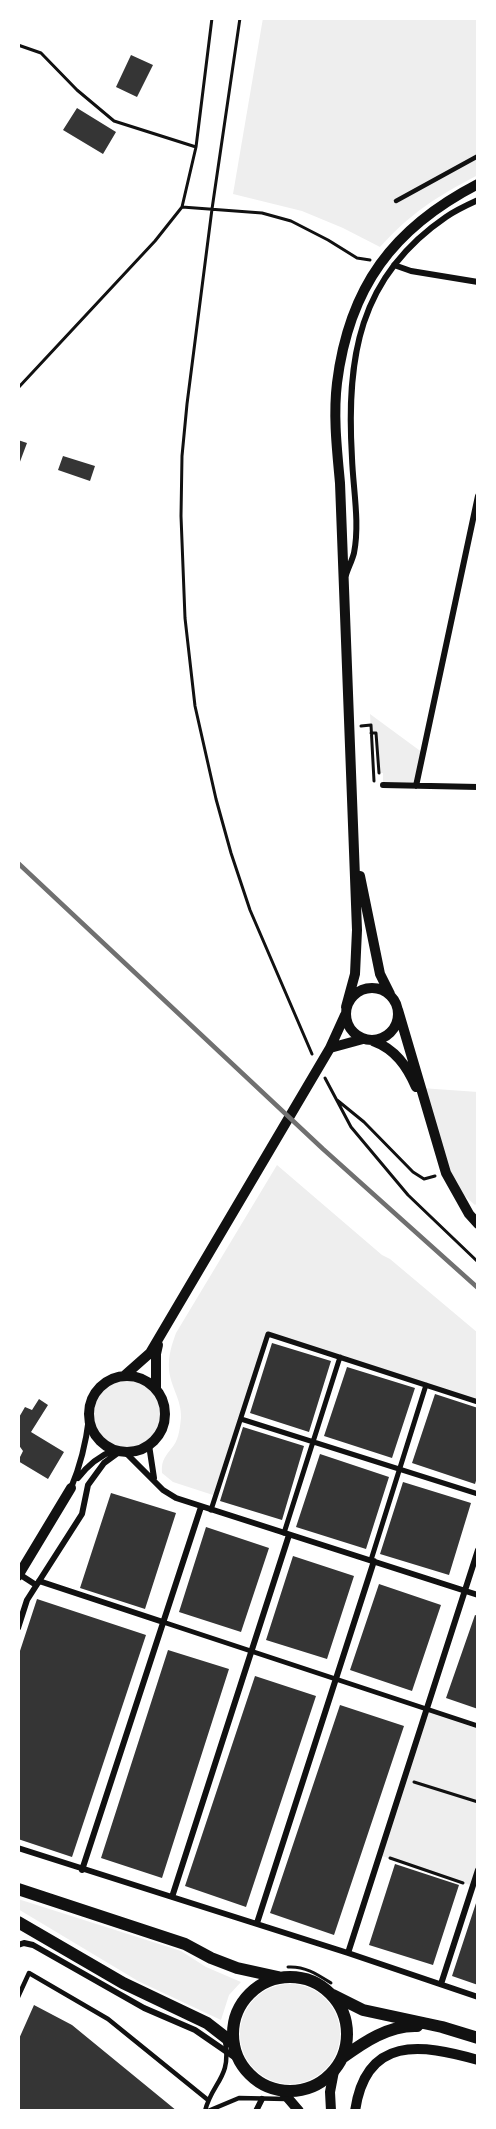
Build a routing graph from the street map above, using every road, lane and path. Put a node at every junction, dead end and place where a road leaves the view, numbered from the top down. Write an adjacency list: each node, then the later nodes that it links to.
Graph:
1 (212, 18): 4 (path)
2 (240, 18): 10 (path)
3 (18, 45): 4 (path)
4 (196, 147): 9 (path)
5 (478, 156): 8 (lane)
6 (478, 184): 11 (street)
7 (478, 200): 12 (street)
8 (396, 201)
9 (182, 207): 10 (path); 14 (path)
10 (212, 209): 11 (path); 28 (path)
11 (380, 261): 16 (street)
12 (394, 265): 13 (street); 16 (street)
13 (478, 282)
14 (18, 388)
15 (478, 496): 20 (street)
16 (343, 584): 17 (street)
17 (348, 728): 18 (path); 22 (street)
18 (371, 733): 19 (path); 19 (path)
19 (379, 785): 20 (street)
20 (416, 786): 21 (street)
21 (478, 786)
22 (353, 841): 23 (street); 25 (street)
23 (390, 994): 24 (street); 25 (street)
24 (398, 1010): 26 (street); 31 (street)
25 (346, 1011): 26 (street); 27 (street)
26 (368, 1040): 27 (street); 31 (street)
27 (330, 1048): 35 (street)
28 (316, 1060)
29 (321, 1070): 30 (path)
30 (336, 1099): 32 (path); 34 (path)
31 (424, 1103): 32 (street)
32 (446, 1173): 33 (street)
33 (478, 1224)
34 (478, 1262)
35 (162, 1333): 37 (street); 39 (street)
36 (340, 1357): 38 (street); 42 (street); 43 (street)
37 (123, 1376): 39 (street); 41 (street)
38 (426, 1385): 40 (street); 46 (street)
39 (156, 1389): 44 (street)
40 (478, 1402)
41 (88, 1418): 45 (street); 48 (street)
42 (241, 1419): 43 (street); 51 (street)
43 (313, 1442): 46 (street); 52 (street)
44 (149, 1445): 45 (street); 47 (street)
45 (119, 1451): 47 (street); 48 (street); 56 (street)
46 (399, 1469): 49 (street); 54 (street)
47 (155, 1482): 50 (street)
48 (71, 1488): 55 (street)
49 (478, 1494)
50 (201, 1507): 51 (street); 59 (street)
51 (211, 1510): 52 (street)
52 (286, 1534): 54 (street); 61 (street)
53 (478, 1550): 57 (street)
54 (372, 1560): 57 (street); 62 (street)
55 (18, 1575): 56 (street)
56 (38, 1583): 59 (street); 60 (street)
57 (465, 1590): 58 (street); 63 (street)
58 (478, 1595)
59 (163, 1622): 61 (street); 69 (street)
60 (18, 1628)
61 (250, 1652): 62 (street); 73 (street)
62 (335, 1679): 63 (street); 75 (street)
63 (427, 1709): 64 (street); 65 (street)
64 (478, 1726)
65 (404, 1779): 66 (path); 68 (street)
66 (478, 1802)
67 (18, 1848): 69 (street)
68 (379, 1855): 71 (path); 77 (street)
69 (82, 1870): 73 (street)
70 (478, 1870): 71 (street)
71 (473, 1886): 79 (street)
72 (18, 1889): 78 (main road)
73 (172, 1897): 75 (street)
74 (18, 1922): 85 (main road)
75 (257, 1923): 77 (street)
76 (18, 1945): 85 (street)
77 (348, 1953): 79 (street)
78 (281, 1972): 80 (main road); 80 (path); 85 (main road)
79 (441, 1984): 82 (street)
80 (335, 1991): 83 (main road); 86 (main road)
81 (18, 1997): 91 (lane)
82 (478, 1997)
83 (442, 2027): 84 (main road); 86 (main road)
84 (478, 2038)
85 (228, 2043): 89 (main road); 91 (lane)
86 (342, 2058): 88 (main road)
87 (478, 2060): 97 (street)
88 (334, 2071): 89 (main road); 96 (street)
89 (284, 2095): 90 (lane); 94 (street); 95 (street)
90 (262, 2099): 92 (lane); 93 (street)
91 (208, 2100): 92 (lane)
92 (206, 2111)
93 (256, 2111)
94 (293, 2111)
95 (299, 2111)
96 (331, 2111)
97 (355, 2111)

